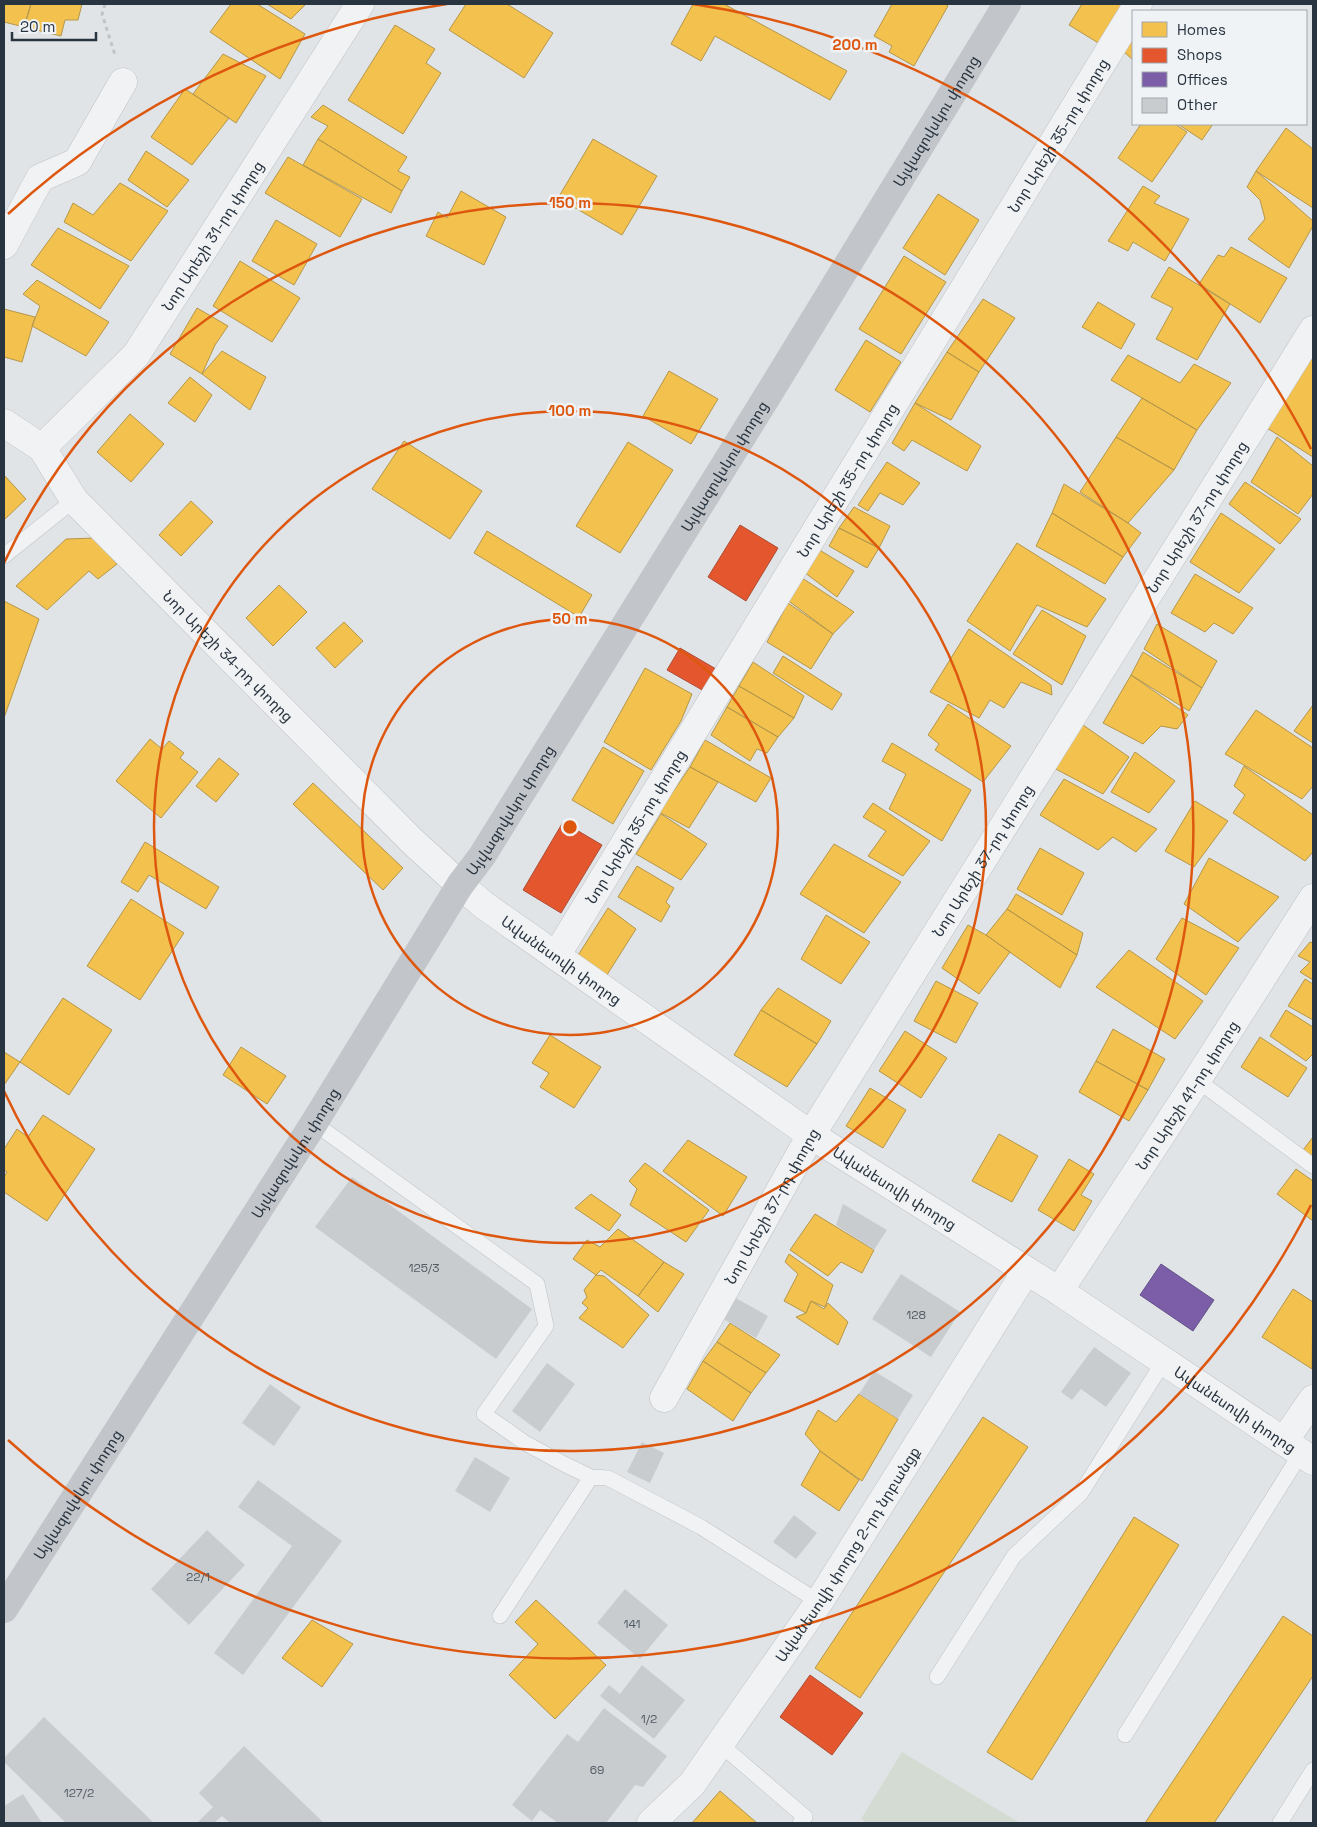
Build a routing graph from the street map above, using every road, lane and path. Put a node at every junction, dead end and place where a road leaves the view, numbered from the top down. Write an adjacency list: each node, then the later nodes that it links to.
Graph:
1 (105, 4): 5 (path)
2 (360, 4): 9 (street, Նոր Արեշի 31-րդ փողոց)
3 (1008, 4): 12 (main road, Այվազովսկու փողոց)
4 (1132, 14): 14 (street, Նոր Արեշի 35-րդ փողոց)
5 (123, 82): 6 (street)
6 (4, 245)
7 (1313, 330): 17 (street, Նոր Արեշի 37-րդ փողոց)
8 (4, 423): 9 (street, Նոր Արեշի 34-րդ փողոց)
9 (42, 448): 10 (street, Նոր Արեշի 34-րդ փողոց)
10 (74, 500): 11 (lane); 12 (street, Նոր Արեշի 34-րդ փողոց)
11 (4, 556)
12 (460, 885): 14 (street, Ավանեսովի փողոց); 16 (main road, Այվազովսկու փողոց)
13 (1313, 898): 15 (street, Նոր Արեշի 41-րդ փողոց)
14 (556, 956): 17 (street, Ավանեսովի փողոց)
15 (1197, 1080): 18 (lane); 20 (street, Նոր Արեշի 41-րդ փողոց)
16 (314, 1123): 25 (lane); 27 (main road, Այվազովսկու փողոց)
17 (811, 1135): 19 (street, Ավանեսովի փողոց); 22 (street, Նոր Արեշի 37-րդ փողոց)
18 (1313, 1166)
19 (1026, 1271): 20 (street, Ավանեսովի փողոց); 26 (street, Ավանեսովի փողոց 2-րդ նրբանցք)
20 (1059, 1290): 21 (street, Ավանեսովի փողոց)
21 (1164, 1361): 24 (street, Ավանեսովի փողոց); 29 (lane)
22 (664, 1398)
23 (1313, 1399): 24 (street)
24 (1299, 1452): 30 (lane)
25 (591, 1477): 26 (lane); 28 (lane)
26 (819, 1602): 31 (street, Ավանեսովի փողոց 2-րդ նրբանցք)
27 (4, 1609)
28 (500, 1616)
29 (937, 1677)
30 (1125, 1735)
31 (720, 1744): 33 (street, Ավանեսովի փողոց 2-րդ նրբանցք); 34 (lane)
32 (1313, 1770): 35 (lane)
33 (651, 1823)
34 (800, 1823)
35 (1280, 1823)

